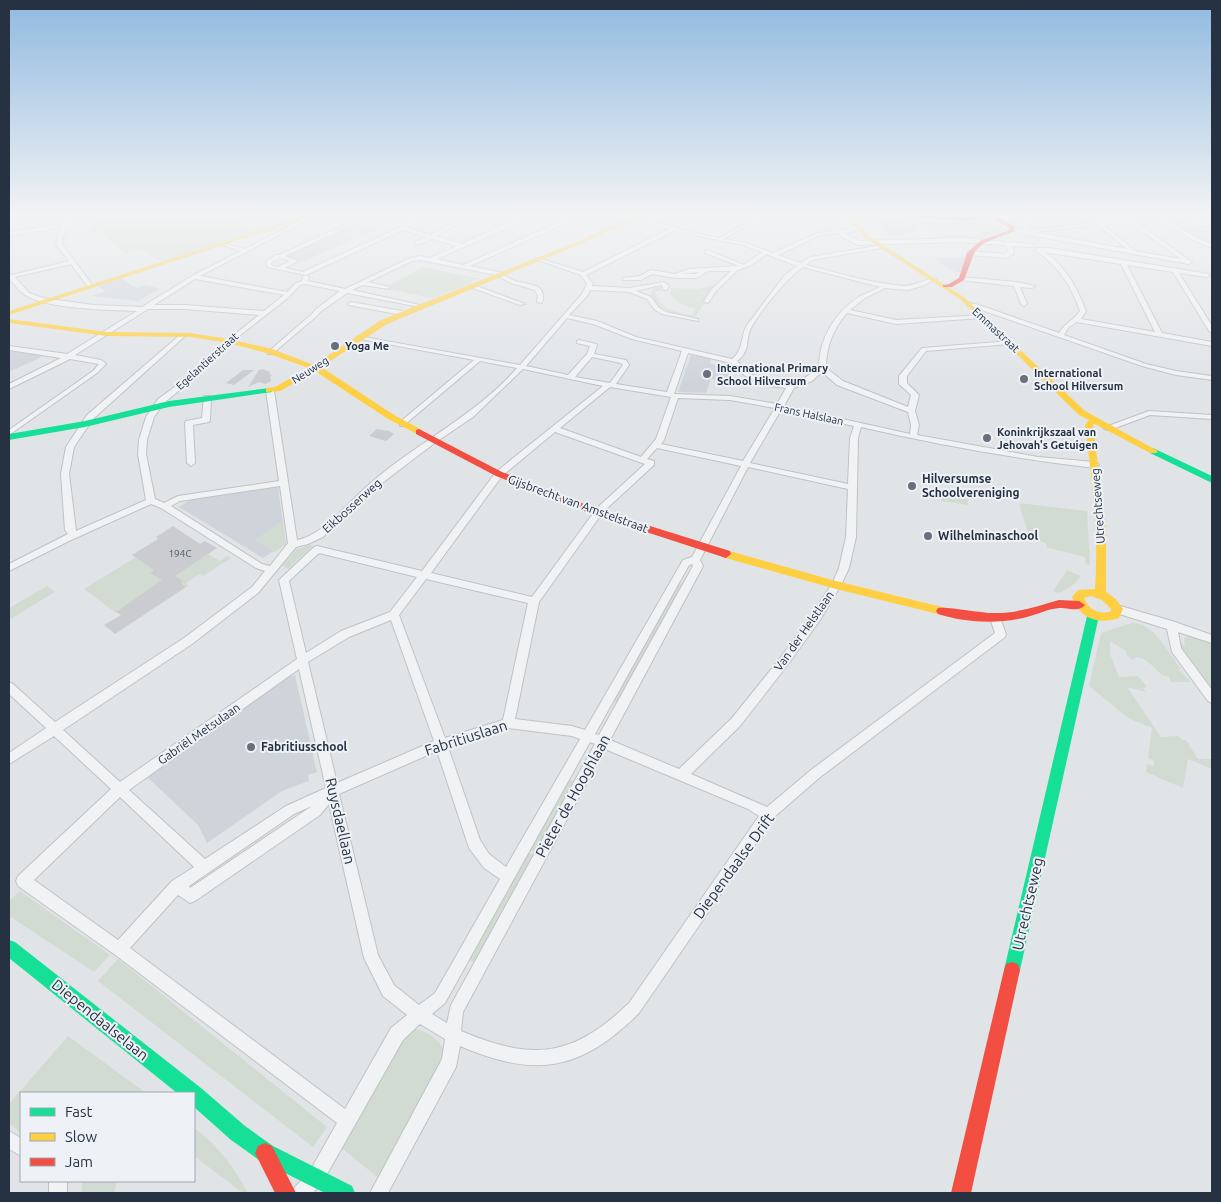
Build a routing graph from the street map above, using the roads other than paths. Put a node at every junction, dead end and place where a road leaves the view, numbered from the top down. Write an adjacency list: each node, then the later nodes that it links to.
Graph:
1 (31, 271): 25 (street)
2 (79, 271): 34 (street)
3 (138, 271): 34 (street)
4 (207, 271): 27 (street)
5 (289, 271): 22 (street)
6 (310, 271): 22 (street)
7 (387, 271): 32 (street)
8 (484, 271): 24 (street)
9 (510, 271): 24 (street, Neuweg)
10 (575, 271): 23 (street)
11 (589, 271): 23 (street)
12 (704, 271): 28 (street)
13 (734, 271): 48 (street)
14 (793, 271): 81 (street)
15 (825, 271): 37 (street)
16 (922, 271): 29 (street, Emmastraat)
17 (964, 271): 30 (street)
18 (1062, 271): 64 (street)
19 (1128, 271): 68 (street)
20 (1170, 271): 21 (street)
21 (1176, 272): 26 (street); 65 (street)
22 (304, 274): 31 (street)
23 (583, 274): 41 (street)
24 (500, 275): 35 (street, Neuweg); 49 (street)
25 (9, 276): 47 (street)
26 (1210, 277)
27 (194, 278): 45 (street); 55 (street)
28 (625, 278)
29 (933, 278): 37 (street); 38 (street, Emmastraat)
30 (962, 279): 33 (street); 38 (street)
31 (305, 282): 44 (street); 45 (street, Egelantierstraat)
32 (363, 283): 40 (street); 44 (street)
33 (1016, 284): 39 (street); 52 (street)
34 (90, 286): 47 (street)
35 (472, 286): 51 (street); 54 (street, Neuweg)
36 (654, 286): 42 (street); 43 (street); 46 (street)
37 (884, 286): 56 (street)
38 (945, 286): 53 (street, Emmastraat)
39 (1032, 286)
40 (387, 288)
41 (590, 288): 43 (street); 60 (street, Eikbosserweg)
42 (665, 289)
43 (630, 290): 46 (street)
44 (346, 291): 54 (street); 77 (street)
45 (289, 294): 58 (street, Egelantierstraat)
46 (647, 297): 63 (street)
47 (47, 300): 55 (street); 57 (street)
48 (707, 301)
49 (540, 302)
50 (351, 304): 59 (street)
51 (522, 304)
52 (1024, 304)
53 (970, 305): 61 (street, Emmastraat); 69 (street)
54 (418, 306): 59 (street, Neuweg)
55 (145, 308): 58 (street); 66 (street)
56 (846, 311): 61 (street); 84 (street)
57 (9, 313)
58 (263, 313): 71 (street, Egelantierstraat)
59 (402, 313): 70 (street, Neuweg)
60 (565, 316): 76 (street); 83 (street, Eikbosserweg)
61 (981, 316): 73 (street, Emmastraat)
62 (9, 320): 66 (street, Gijsbrecht van Amstelstraat)
63 (696, 320)
64 (1077, 320): 68 (street); 69 (street)
65 (1212, 331)
66 (106, 334): 67 (street, Gijsbrecht van Amstelstraat); 79 (street)
67 (183, 335): 71 (street, Gijsbrecht van Amstelstraat); 98 (street)
68 (1160, 335): 74 (street)
69 (1060, 336): 86 (street)
70 (360, 337): 80 (street, Frans Halslaan); 82 (street, Neuweg)
71 (229, 341): 77 (street, Gijsbrecht van Amstelstraat); 93 (street, Egelantierstraat)
72 (579, 342): 78 (street)
73 (1009, 342): 95 (street); 97 (street, Emmastraat)
74 (1212, 344)
75 (9, 348): 79 (street)
76 (686, 349): 81 (street); 91 (street)
77 (270, 353): 82 (street, Gijsbrecht van Amstelstraat)
78 (590, 355): 85 (street); 87 (street)
79 (68, 357): 88 (street); 103 (street)
80 (479, 359): 83 (street, Frans Halslaan); 99 (street)
81 (733, 361): 89 (street)
82 (315, 367): 90 (street, Neuweg); 99 (street, Gijsbrecht van Amstelstraat)
83 (522, 367): 85 (street, Frans Halslaan); 105 (street, Eikbosserweg)
84 (822, 369): 89 (street); 95 (street)
85 (570, 378): 87 (street, Frans Halslaan)
86 (1212, 378)
87 (610, 385): 91 (street, Frans Halslaan); 102 (street)
88 (10, 386)
89 (790, 387): 94 (street, Pieter de Hooghlaan)
90 (270, 391): 92 (street, Neuweg); 113 (street)
91 (673, 396): 94 (street, Frans Halslaan); 106 (street)
92 (207, 398): 93 (street, Neuweg); 108 (street)
93 (157, 407): 98 (street, Neuweg); 115 (street, Egelantierstraat)
94 (780, 407): 100 (street, Frans Halslaan); 109 (street, Pieter de Hooghlaan)
95 (911, 411): 104 (street)
96 (1212, 417): 101 (street)
97 (1093, 421): 101 (street, Emmastraat); 110 (street, Utrechtseweg)
98 (85, 424): 103 (street, Neuweg); 118 (street)
99 (403, 424): 105 (street, Gijsbrecht van Amstelstraat)
100 (858, 425): 104 (street, Frans Halslaan); 114 (street, Van der Helstlaan)
101 (1107, 428): 112 (street, Emmastraat)
102 (554, 429): 107 (street); 111 (street)
103 (9, 435)
104 (913, 436): 110 (street, Frans Halslaan)
105 (433, 440): 111 (street, Gijsbrecht van Amstelstraat); 119 (street, Eikbosserweg)
106 (656, 445): 107 (street); 109 (street)
107 (647, 461): 117 (street)
108 (191, 463)
109 (745, 465): 114 (street); 120 (street, Pieter de Hooghlaan)
110 (1096, 465): 126 (street, Utrechtseweg)
111 (499, 474): 117 (street, Gijsbrecht van Amstelstraat); 124 (street)
112 (1212, 480)
113 (283, 483): 116 (street); 119 (street)
114 (852, 487): 125 (street, Van der Helstlaan)
115 (151, 501): 116 (street); 118 (street)
116 (164, 506): 123 (street)
117 (598, 513): 120 (street, Gijsbrecht van Amstelstraat); 127 (street)
118 (74, 535): 122 (street)
119 (293, 544): 123 (street)
120 (702, 547): 121 (street, Pieter de Hooghlaan); 125 (street, Gijsbrecht van Amstelstraat)
121 (695, 560): 140 (street, Pieter de Hooghlaan); 141 (street, Pieter de Hooghlaan)
122 (9, 568)
123 (272, 570): 139 (street)
124 (425, 574): 127 (street); 130 (street); 135 (street, Ruysdaellaan)
125 (836, 585): 132 (street, Gijsbrecht van Amstelstraat); 144 (street, Van der Helstlaan)
126 (1100, 594): 128 (street); 129 (street)
127 (534, 600): 138 (street)
128 (1079, 605): 131 (street); 132 (street, Gijsbrecht van Amstelstraat)
129 (1118, 609): 131 (street); 133 (street)
130 (394, 615): 135 (street, Gabriël Metsulaan); 142 (street)
131 (1094, 616): 166 (street, Utrechtseweg)
132 (995, 618): 147 (street, Diependaalse Drift)
133 (1172, 625): 134 (street); 137 (street)
134 (1212, 639)
135 (302, 661): 145 (street, Gabriël Metsulaan); 146 (street, Ruysdaellaan)
136 (9, 688): 139 (street)
137 (1212, 698)
138 (508, 723): 140 (street, Fabritiuslaan); 142 (street, Fabritiuslaan)
139 (54, 728): 143 (street); 145 (street)
140 (588, 736): 141 (street, Fabritiuslaan); 149 (street, Pieter de Hooghlaan)
141 (602, 743): 144 (street, Fabritiuslaan); 154 (street, Pieter de Hooghlaan)
142 (441, 744): 146 (street, Fabritiuslaan); 149 (street)
143 (9, 759)
144 (681, 775): 147 (street, Fabritiuslaan)
145 (120, 789): 148 (street); 152 (street, Gabriël Metsulaan)
146 (334, 790): 148 (street, Fabritiuslaan); 150 (street, Fabritiuslaan); 153 (street, Ruysdaellaan)
147 (768, 814): 154 (street, Diependaalse Drift)
148 (204, 867): 150 (street, Fabritiuslaan)
149 (509, 876): 153 (street, Pieter de Hooghlaan)
150 (177, 886): 152 (street, Fabritiuslaan)
151 (9, 948): 155 (street, Diependaalselaan)
152 (119, 949): 157 (street)
153 (420, 1015): 154 (street); 157 (street, Pieter de Hooghlaan)
154 (453, 1035): 165 (street, Pieter de Hooghlaan)
155 (189, 1092)
156 (195, 1096): 160 (street, Diependaalselaan)
157 (348, 1121): 161 (street, Pieter de Hooghlaan)
158 (9, 1139): 159 (street)
159 (20, 1147)
160 (265, 1153): 161 (street, Diependaalselaan); 162 (street, Diependaalselaan)
161 (316, 1177): 163 (street, Pieter de Hooghlaan); 164 (street, Diependaalselaan)
162 (286, 1193)
163 (301, 1193)
164 (345, 1193)
165 (379, 1193)
166 (961, 1193)

